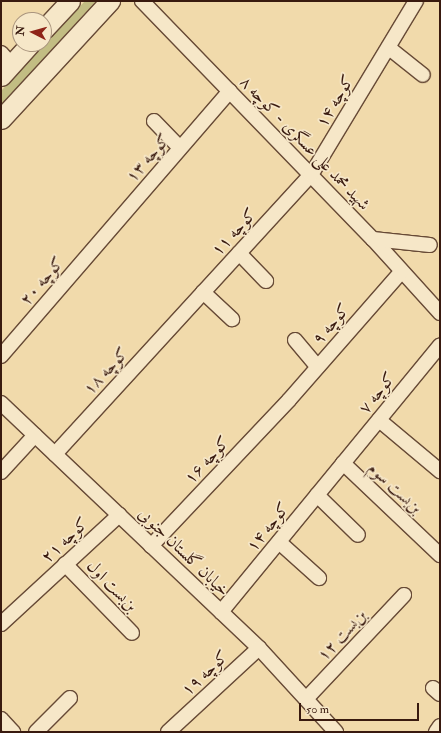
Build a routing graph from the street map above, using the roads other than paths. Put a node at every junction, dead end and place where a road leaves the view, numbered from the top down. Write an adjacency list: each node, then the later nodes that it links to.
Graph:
1 (70, 1): 5 (main road)
2 (110, 1): 11 (main road)
3 (142, 1): 10 (street, شهید محمد علی عسگری - کوچه ۸)
4 (416, 1): 6 (street, کوچه ۱۴)
5 (52, 20)
6 (388, 48): 9 (street); 14 (street, کوچه ۱۴)
7 (20, 52): 8 (main road)
8 (4, 64)
9 (423, 74)
10 (230, 91): 13 (street, کوچه ۱۳); 14 (street, شهید محمد علی عسگری - کوچه ۸)
11 (1, 119)
12 (154, 121): 13 (street)
13 (180, 148): 17 (street, کوچه ۱۳)
14 (311, 175): 15 (street, شهید محمد علی عسگری - کوچه ۸); 18 (street, کوچه ۱۱)
15 (373, 239): 16 (street); 19 (street, شهید محمد علی عسگری - کوچه ۸)
16 (430, 245)
17 (94, 248): 27 (street, کوچه ۲۰)
18 (239, 254): 20 (street); 21 (street, کوچه ۱۱)
19 (401, 272): 23 (street, شهید محمد علی عسگری - کوچه ۸); 28 (street, کوچه ۹)
20 (266, 281)
21 (203, 292): 22 (street, کوچه ۱۱); 24 (street)
22 (184, 313): 33 (street, کوچه ۱۸)
23 (440, 313)
24 (232, 319)
25 (295, 340): 28 (street)
26 (440, 345): 31 (street, کوچه ۷)
27 (1, 356)
28 (318, 367): 29 (street, کوچه ۹)
29 (289, 400): 41 (street, کوچه ۱۶)
30 (1, 403): 32 (street, خیابان گلستان جنوبی)
31 (378, 420): 34 (street, کوچه ۷); 35 (street)
32 (35, 435): 33 (street, خیابان گلستان جنوبی); 36 (street)
33 (55, 454): 38 (street, خیابان گلستان جنوبی)
34 (343, 463): 37 (street, کوچه ۱۴); 42 (street, بن‌بست سوم)
35 (440, 471)
36 (1, 472)
37 (317, 495): 39 (street); 40 (street, کوچه ۱۴)
38 (119, 515): 41 (street, خیابان گلستان جنوبی); 43 (street, کوچه ۲۱)
39 (358, 535)
40 (279, 542): 44 (street); 46 (street, کوچه ۱۴)
41 (151, 546): 46 (street, خیابان گلستان جنوبی)
42 (440, 555)
43 (65, 564): 47 (street, کوچه ۲۱); 48 (street, بن‌بست اول)
44 (319, 578)
45 (404, 595): 51 (street, بن‌بست ۱۲)
46 (221, 612): 49 (street, خیابان گلستان جنوبی)
47 (1, 624)
48 (132, 633)
49 (259, 648): 51 (street, خیابان گلستان جنوبی); 54 (street, کوچه ۱۹)
50 (70, 698): 56 (street)
51 (306, 699): 57 (street, خیابان گلستان جنوبی)
52 (1, 719): 55 (street)
53 (440, 726): 58 (street)
54 (172, 728)
55 (13, 732)
56 (36, 732)
57 (336, 732)
58 (436, 732)

